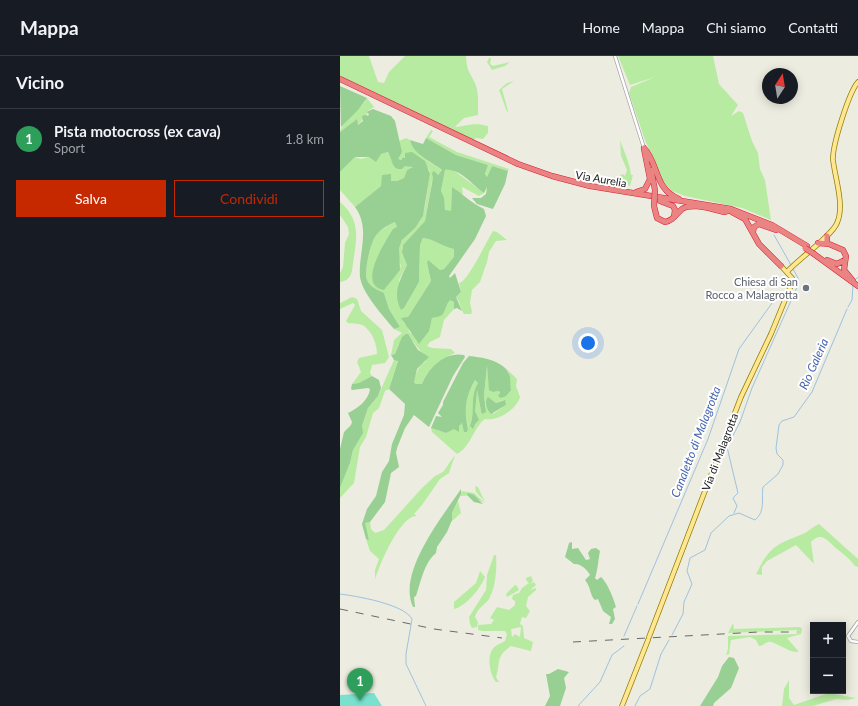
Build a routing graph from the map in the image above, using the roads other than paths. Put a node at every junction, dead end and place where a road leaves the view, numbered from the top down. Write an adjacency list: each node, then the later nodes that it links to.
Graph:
1 (615, 56): 4 (street)
2 (340, 80): 5 (highway, Via Aurelia); 6 (highway, Via Aurelia)
3 (858, 82): 11 (main road)
4 (644, 148): 5 (highway); 7 (highway); 8 (highway, bridge)
5 (604, 188): 7 (highway, Via Aurelia)
6 (610, 191): 7 (highway, Via Aurelia); 8 (highway)
7 (728, 210): 8 (highway); 9 (highway, Via Aurelia); 10 (highway); 12 (highway, Via Aurelia)
8 (672, 219)
9 (780, 232): 10 (highway); 12 (highway, Via Aurelia)
10 (753, 233): 15 (highway)
11 (825, 241): 14 (highway); 16 (main road)
12 (806, 247): 13 (highway, Via Aurelia, bridge)
13 (814, 253): 14 (highway); 17 (highway, Via Aurelia)
14 (845, 258): 17 (highway)
15 (781, 266): 16 (main road)
16 (787, 272): 20 (main road, Via di Malagrotta)
17 (855, 283)
18 (858, 622): 19 (street)
19 (858, 642)
20 (622, 706)

